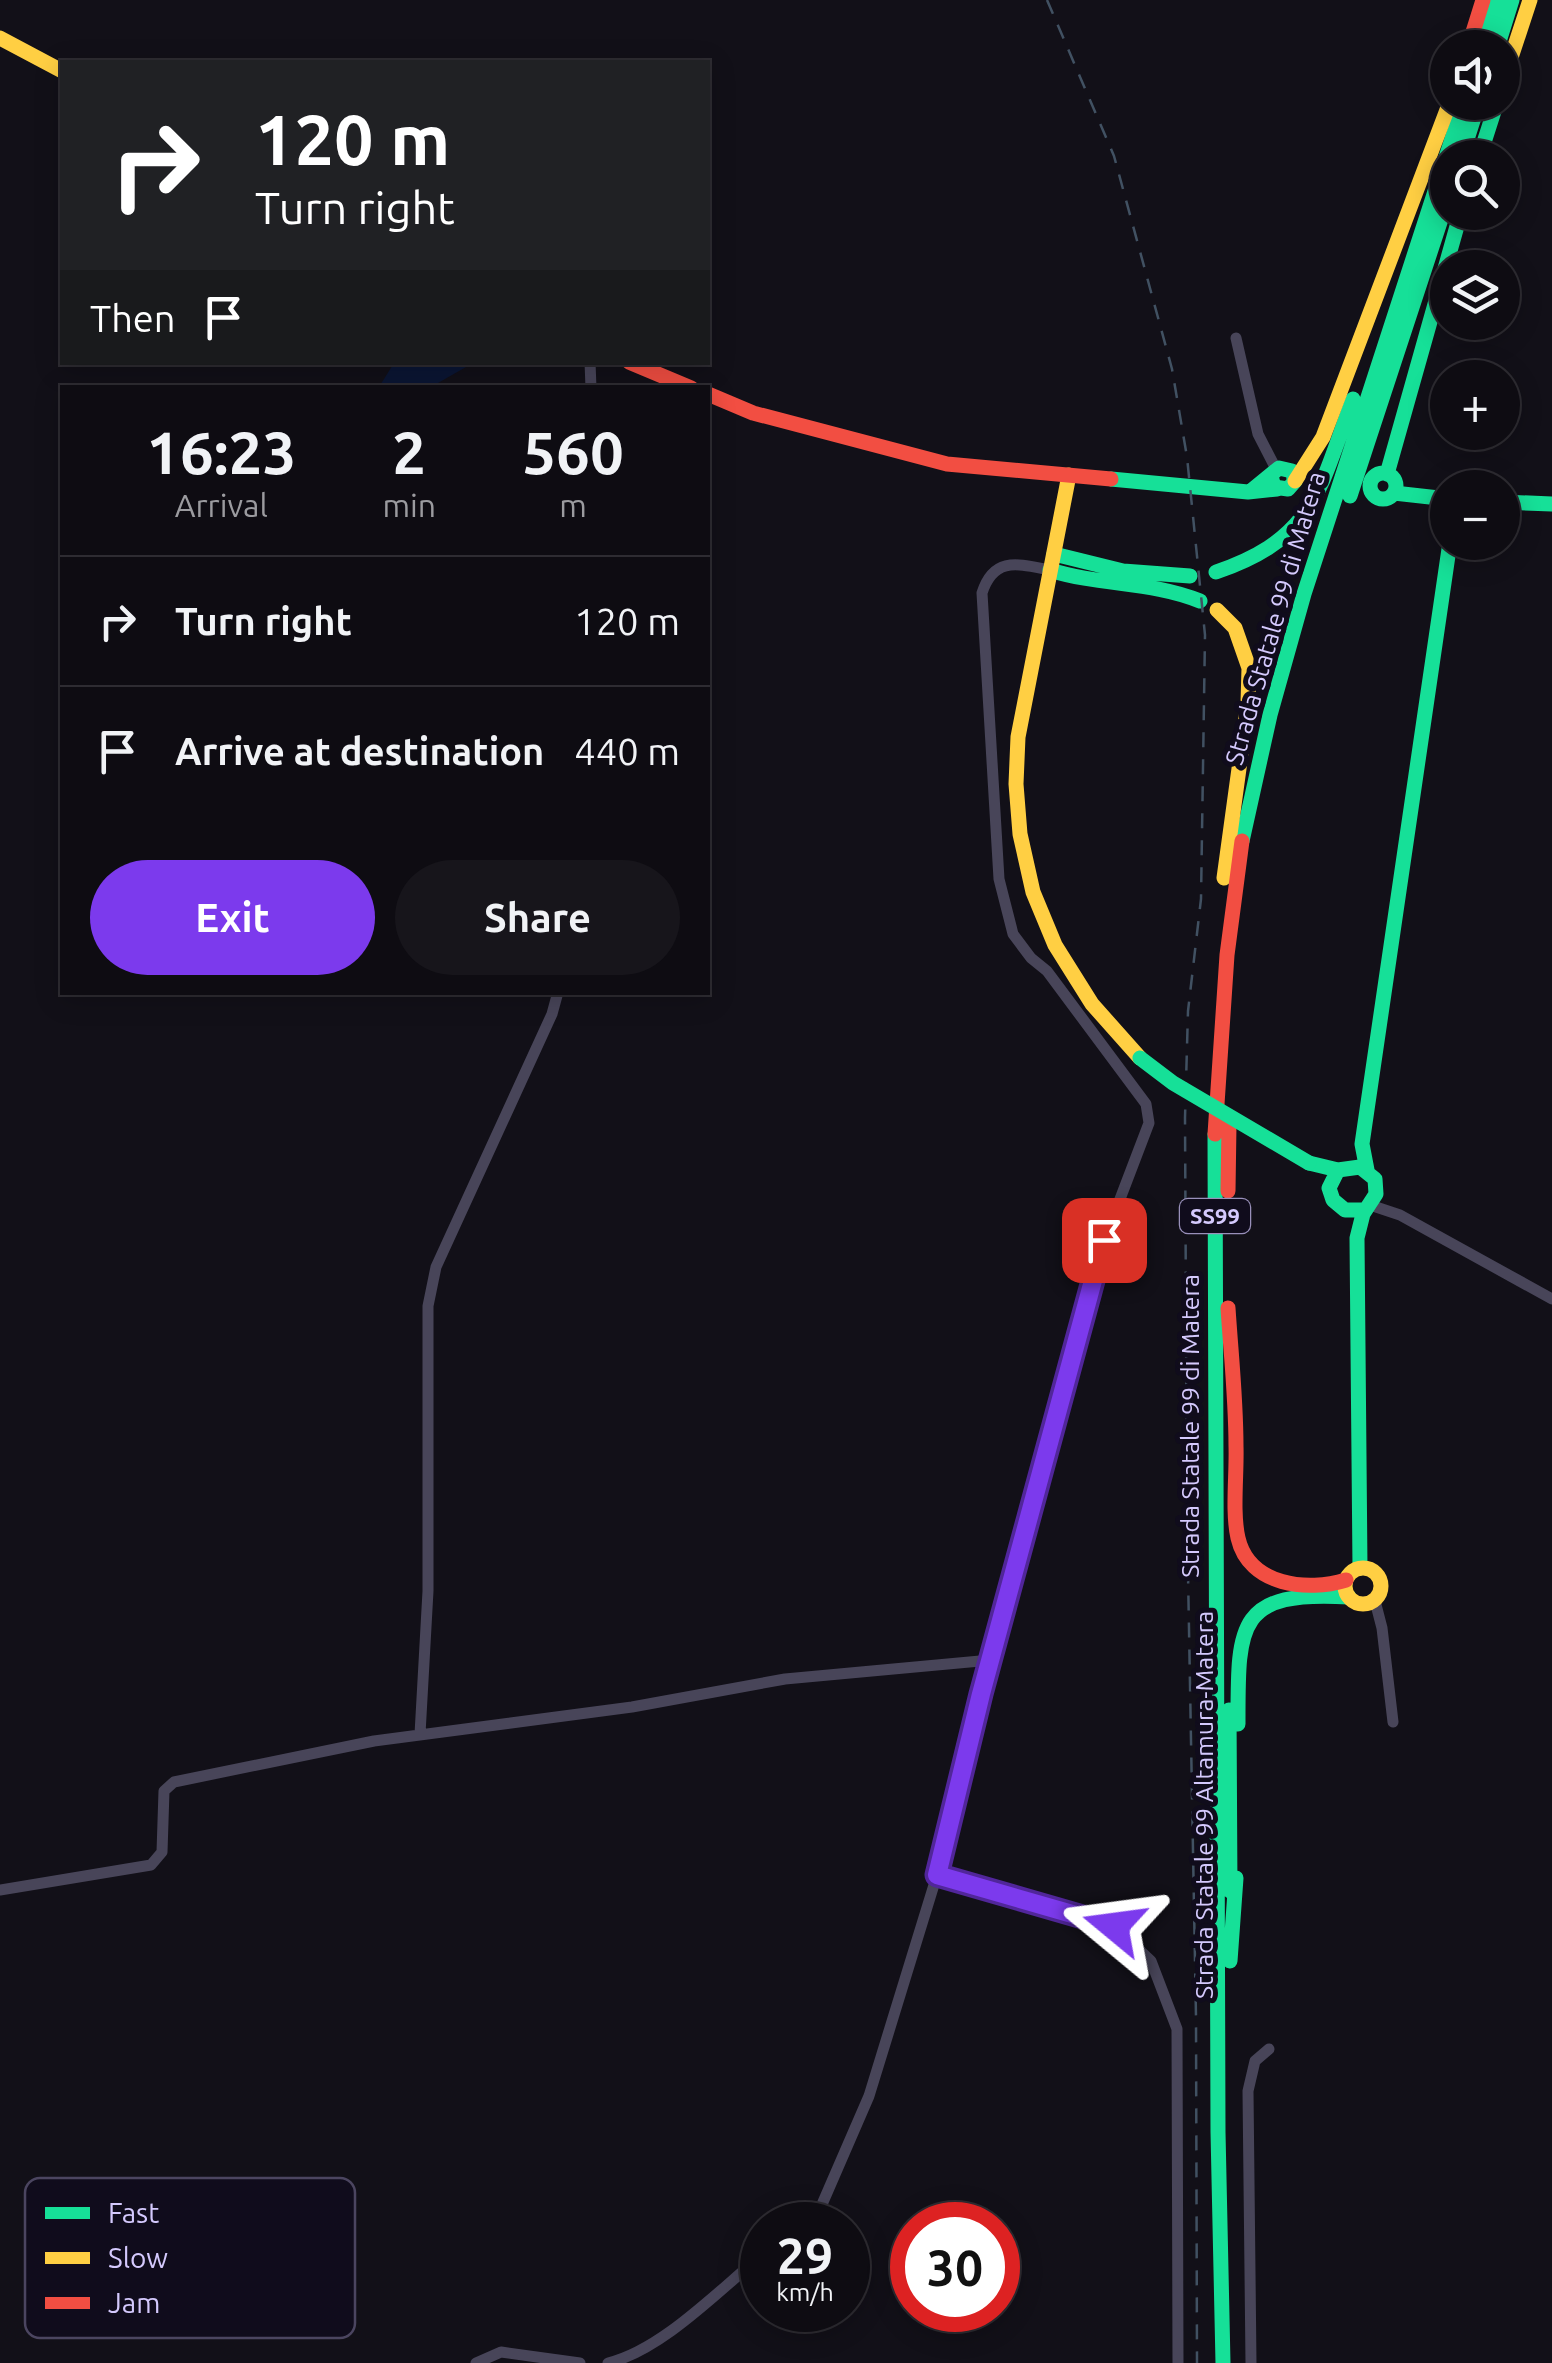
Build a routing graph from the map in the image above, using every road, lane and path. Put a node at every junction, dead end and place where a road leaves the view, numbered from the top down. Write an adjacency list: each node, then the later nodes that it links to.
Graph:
1 (1483, 0): 5 (main road)
2 (1498, 0): 6 (main road)
3 (1512, 0): 7 (main road)
4 (1530, 0): 8 (main road)
5 (1474, 30)
6 (1488, 30)
7 (1503, 30)
8 (1520, 30)
9 (0, 38): 10 (main road)
10 (60, 70)
11 (1443, 120): 21 (main road)
12 (1458, 120): 15 (main road, Strada Statale 99 di Matera / SS99)
13 (1438, 230): 40 (main road, Strada Statale 99 Altamura-Matera / SS99)
14 (1456, 230): 22 (main road)
15 (1412, 258): 27 (main road); 33 (main road, Strada Statale 99 di Matera / SS99)
16 (1236, 338): 21 (street)
17 (637, 365): 18 (main road)
18 (684, 385)
19 (710, 395): 20 (main road)
20 (1070, 475): 21 (main road); 26 (main road)
21 (1282, 477)
22 (1430, 497)
23 (1520, 503): 24 (main road)
24 (1552, 504)
25 (1447, 560): 32 (main road)
26 (1052, 562): 28 (main road); 29 (main road); 34 (main road, bridge); 45 (street)
27 (1216, 572)
28 (1190, 576)
29 (1200, 601)
30 (1217, 610): 33 (main road)
31 (557, 995): 47 (street)
32 (1362, 1144): 35 (main road); 36 (main road)
33 (1214, 1154): 58 (main road, Strada Statale 99 di Matera / SS99)
34 (1310, 1164): 35 (main road); 37 (main road)
35 (1343, 1168): 36 (main road); 37 (main road)
36 (1367, 1170): 38 (main road)
37 (1329, 1188): 38 (main road)
38 (1364, 1204): 39 (street); 41 (main road)
39 (1552, 1300)
40 (1228, 1308): 42 (main road); 50 (main road, Strada Statale 99 Altamura-Matera / SS99)
41 (1360, 1568): 42 (main road); 44 (main road)
42 (1346, 1580): 43 (main road)
43 (1348, 1597): 44 (main road); 50 (main road)
44 (1375, 1601): 46 (street)
45 (991, 1660): 47 (street); 48 (street)
46 (1393, 1722)
47 (420, 1734): 49 (street)
48 (937, 1875): 52 (street); 57 (street)
49 (0, 1890)
50 (1230, 1961): 59 (main road, Strada Statale 99 Altamura-Matera / SS99)
51 (1269, 2049): 60 (street)
52 (823, 2202)
53 (740, 2273): 56 (street)
54 (476, 2363): 55 (street)
55 (580, 2363)
56 (608, 2363)
57 (1178, 2363)
58 (1223, 2363)
59 (1236, 2363)
60 (1250, 2363)

